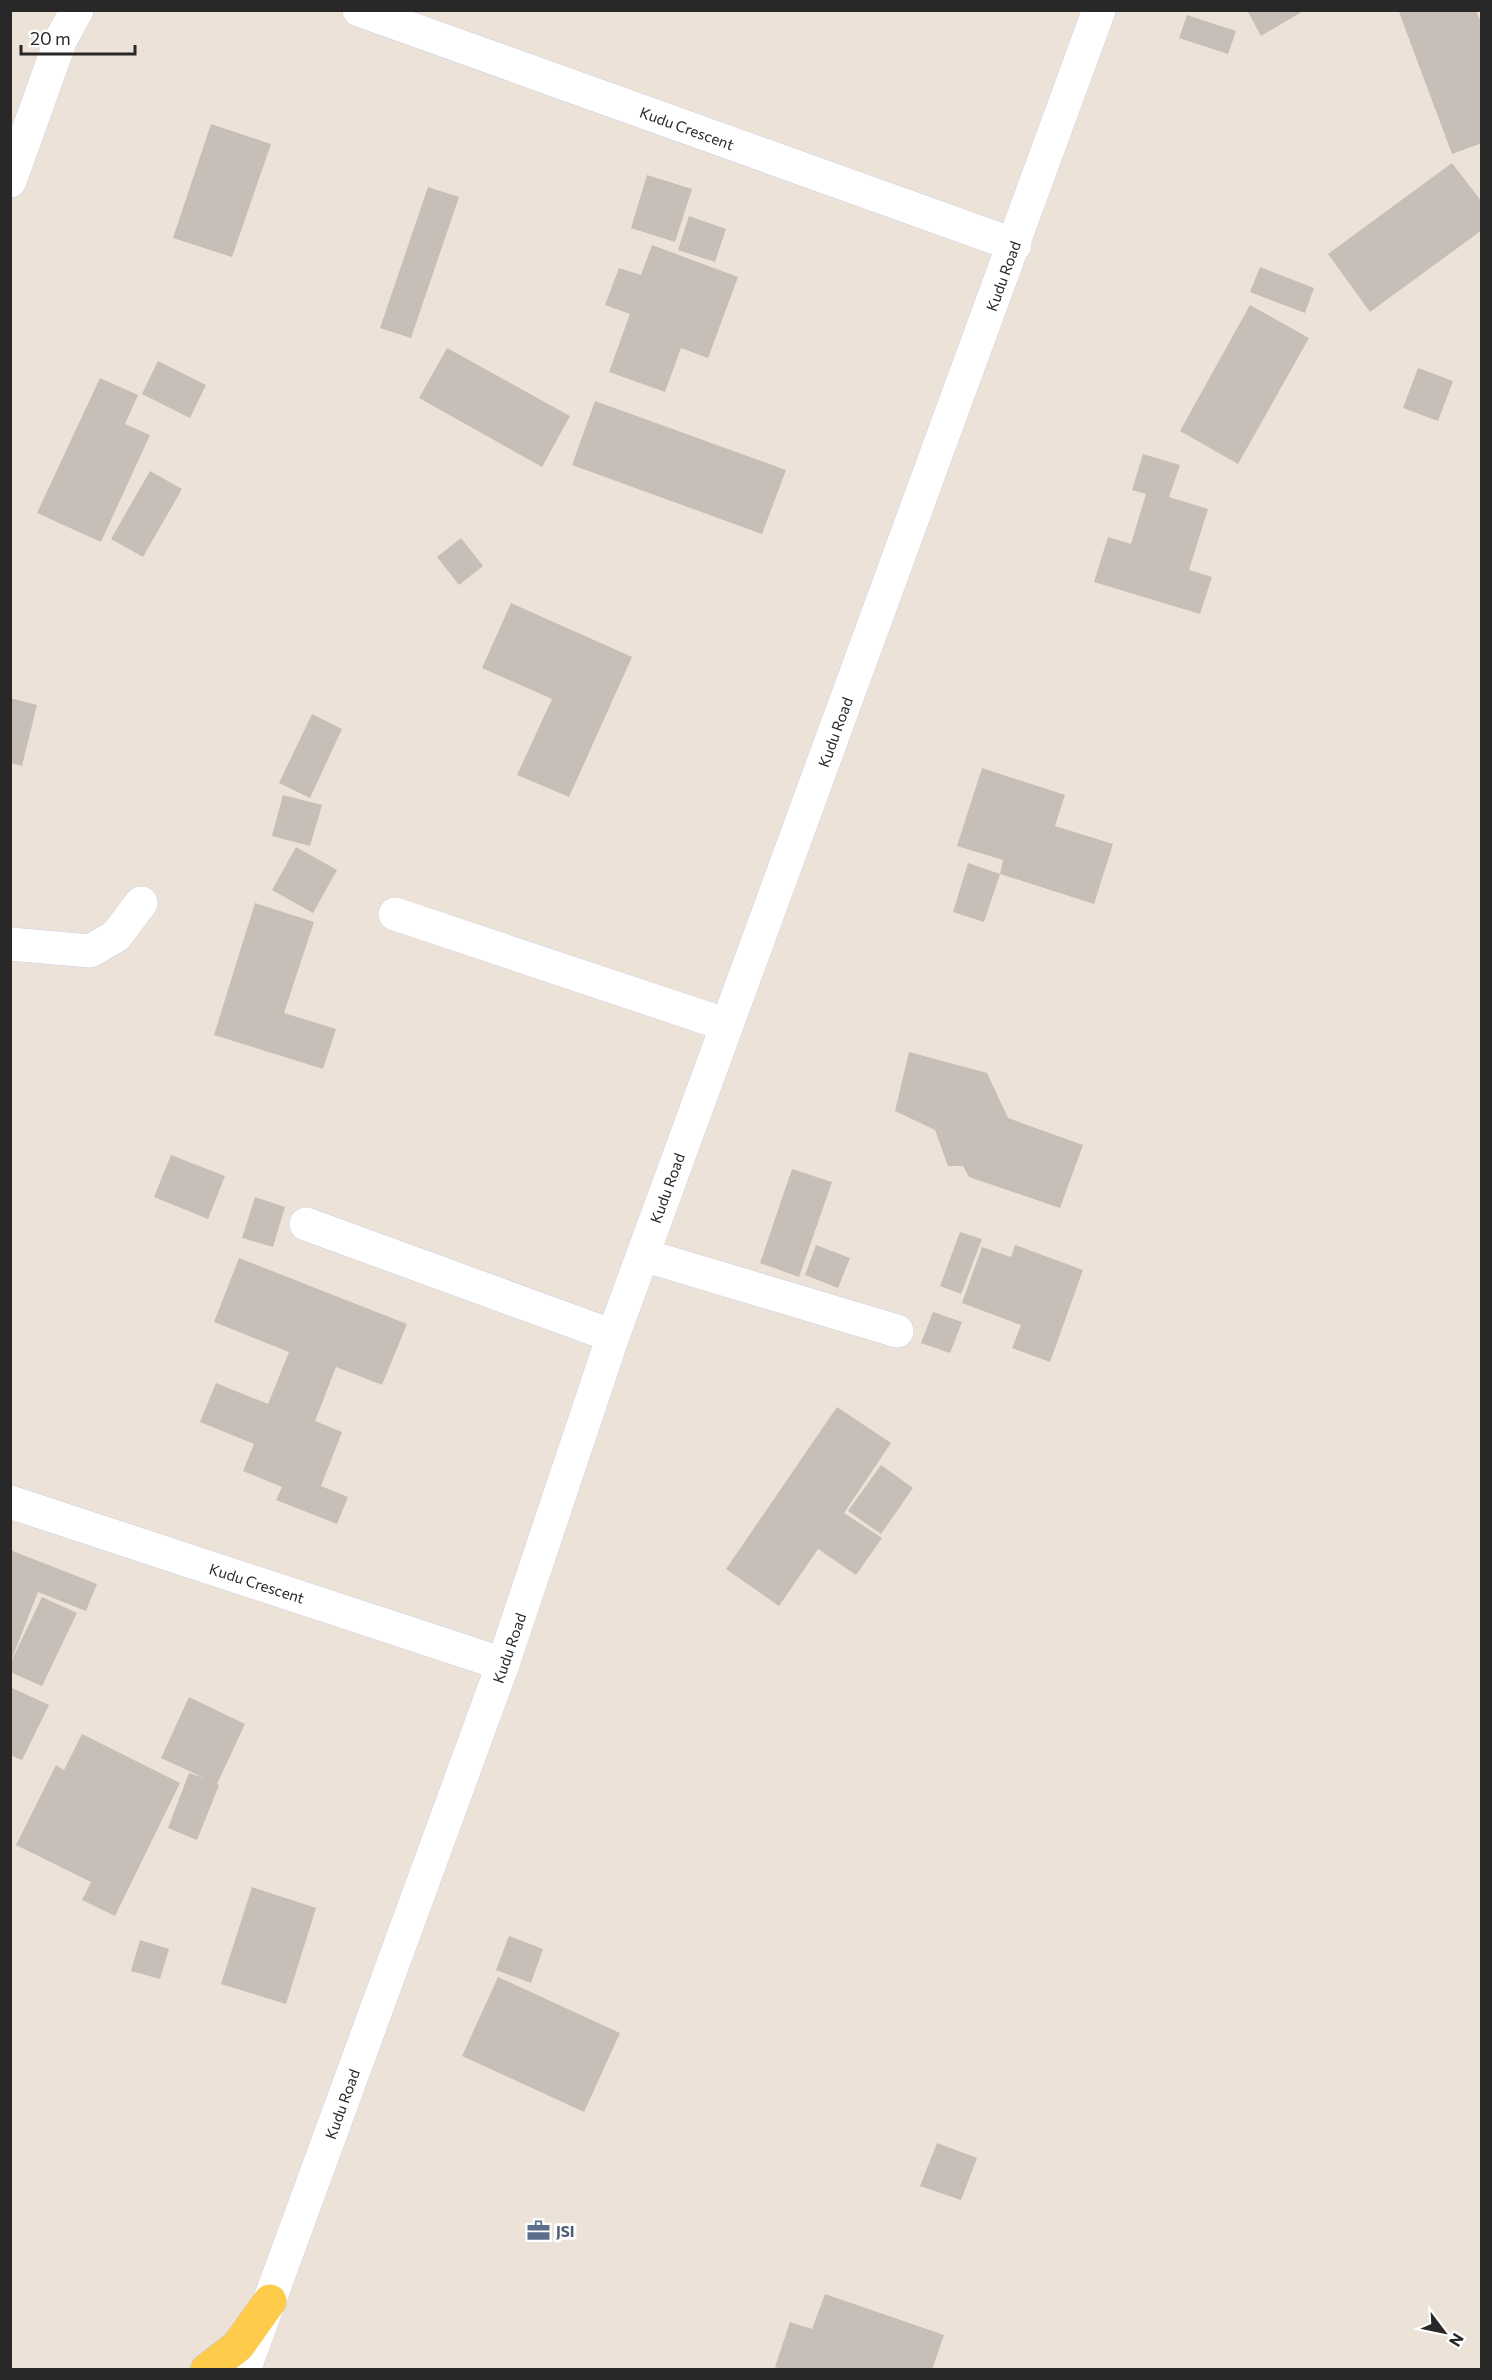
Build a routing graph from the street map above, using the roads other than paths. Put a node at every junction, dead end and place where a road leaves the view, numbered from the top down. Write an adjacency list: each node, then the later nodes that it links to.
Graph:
1 (77, 10): 4 (street)
2 (358, 10): 5 (street, Kudu Crescent)
3 (1099, 10): 5 (street, Kudu Road)
4 (10, 181)
5 (1015, 245): 9 (street, Kudu Road)
6 (141, 903): 8 (street)
7 (395, 914): 9 (street)
8 (10, 944)
9 (727, 1025): 11 (street, Kudu Road)
10 (306, 1224): 13 (street)
11 (643, 1255): 12 (street); 13 (street, Kudu Road)
12 (897, 1331)
13 (613, 1336): 15 (street, Kudu Road)
14 (10, 1502): 15 (street, Kudu Crescent)
15 (503, 1664): 16 (street, Kudu Road)
16 (270, 2301): 17 (main road); 18 (street, Kudu Road)
17 (207, 2370)
18 (244, 2370)

